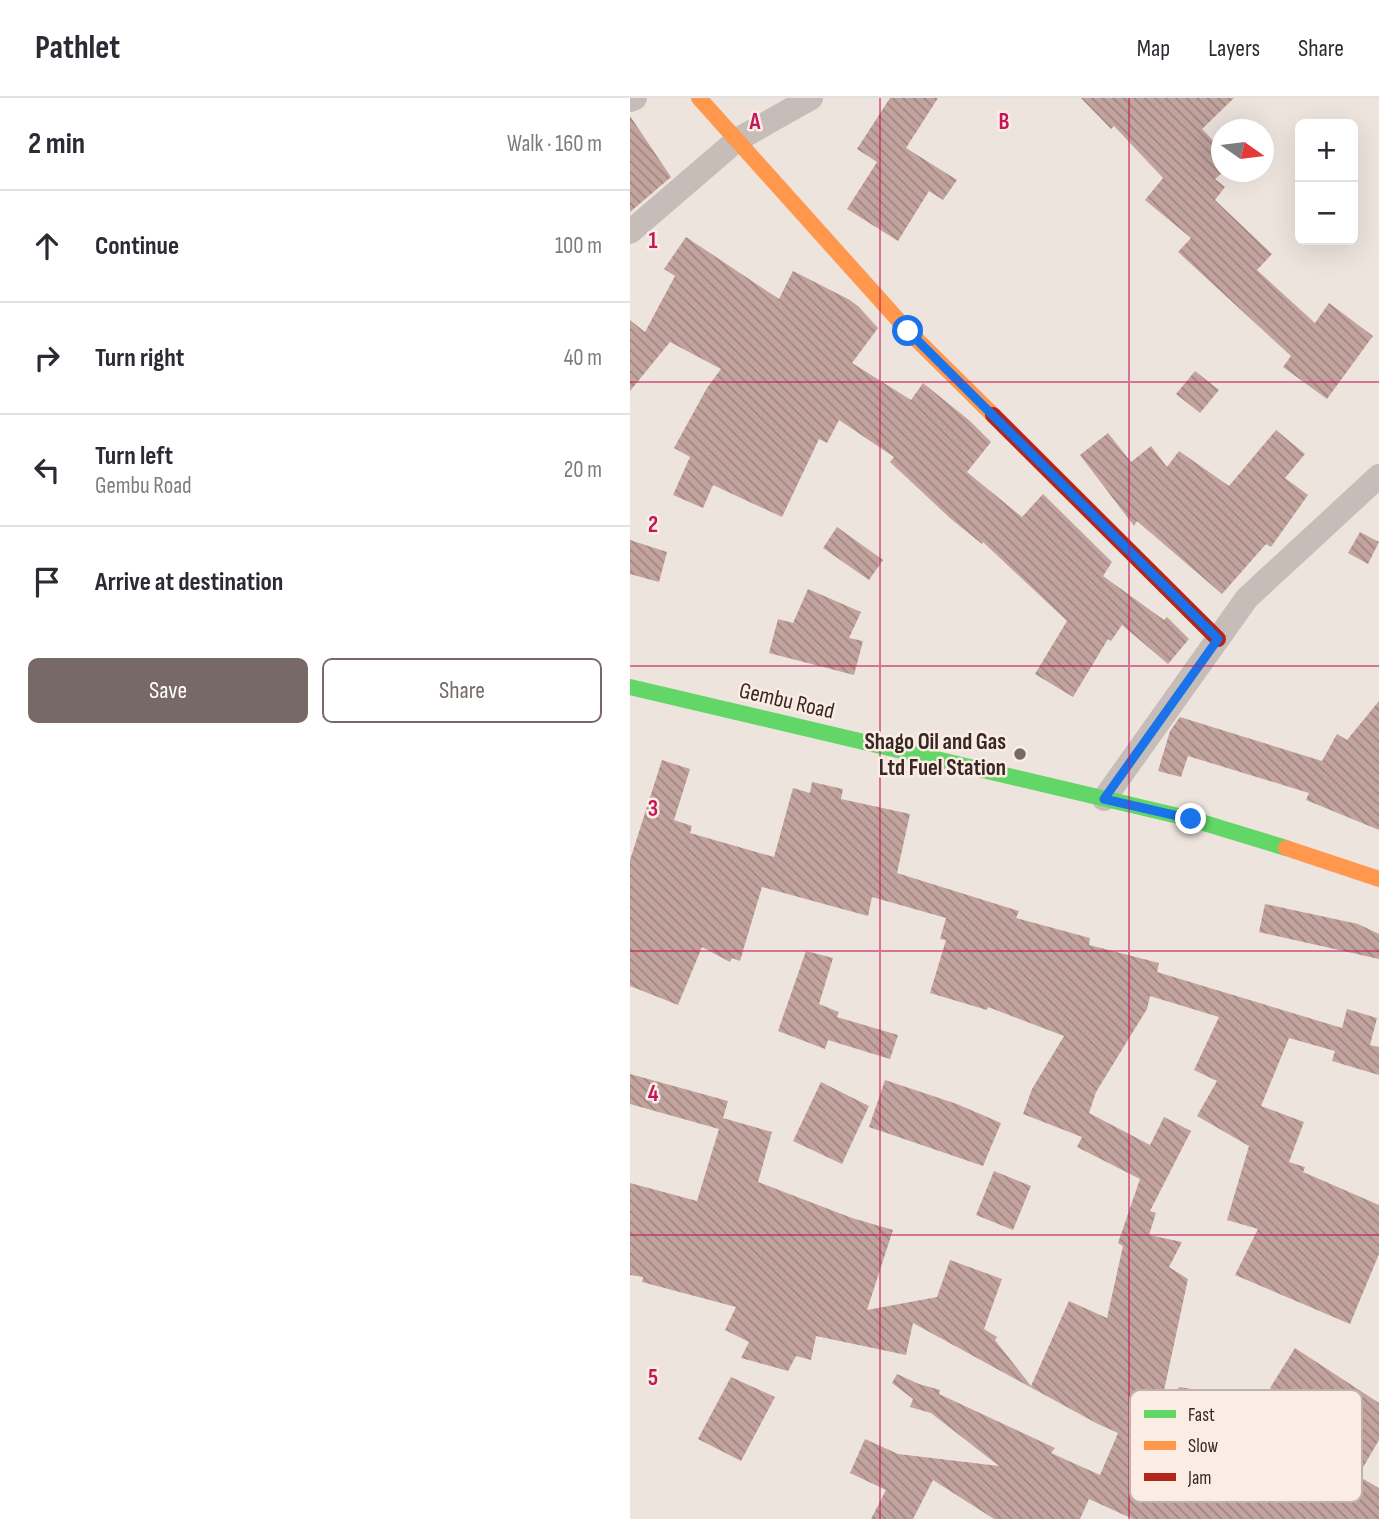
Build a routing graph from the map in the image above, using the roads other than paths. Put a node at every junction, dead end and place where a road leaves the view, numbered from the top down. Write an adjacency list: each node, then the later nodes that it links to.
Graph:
1 (699, 98): 3 (main road)
2 (811, 98): 3 (street)
3 (737, 140): 4 (street); 6 (main road)
4 (630, 232)
5 (1379, 476): 6 (street)
6 (1218, 639): 8 (street)
7 (630, 687): 8 (main road, Gembu Road)
8 (1104, 799): 9 (main road, Gembu Road)
9 (1379, 879)

